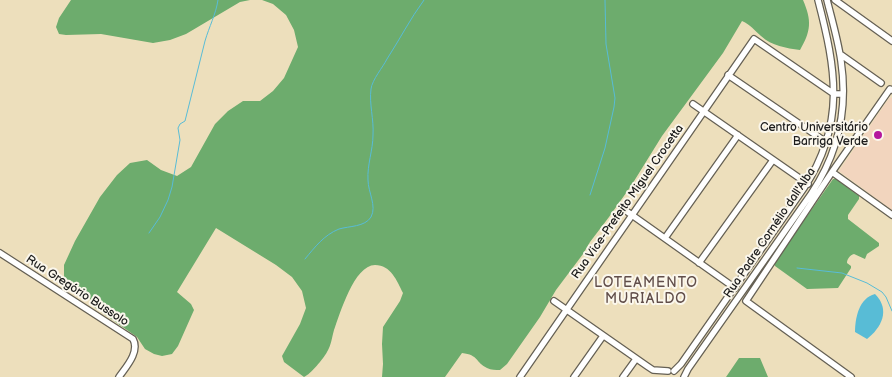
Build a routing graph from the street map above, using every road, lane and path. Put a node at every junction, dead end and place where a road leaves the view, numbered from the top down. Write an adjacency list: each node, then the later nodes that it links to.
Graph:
1 (818, 0): 9 (street, Rua Padre Cornélio dall'Alba)
2 (828, 0): 5 (street, Rua Padre Cornélio dall'Alba)
3 (835, 0): 4 (street)
4 (892, 40)
5 (840, 54): 7 (street); 10 (street, Rua Padre Cornélio dall'Alba)
6 (728, 76): 9 (street, Rua Vice-Prefeito Miguel Crocetta); 12 (street, Rua Vice-Prefeito Miguel Crocetta); 14 (street)
7 (881, 83)
8 (891, 90): 16 (street)
9 (834, 94): 10 (street); 14 (street, Rua Padre Cornélio dall'Alba)
10 (843, 94): 37 (street, Rua Padre Cornélio dall'Alba)
11 (693, 104): 12 (street)
12 (704, 111): 13 (street); 19 (street, Rua Vice-Prefeito Miguel Crocetta)
13 (738, 135): 15 (street); 21 (street)
14 (826, 142): 17 (street, Rua Padre Cornélio dall'Alba)
15 (774, 160): 17 (street); 23 (street)
16 (832, 172): 20 (street); 38 (street)
17 (808, 184): 24 (street, Rua Padre Cornélio dall'Alba)
18 (622, 208): 19 (street)
19 (632, 215): 21 (street); 26 (street, Rua Vice-Prefeito Miguel Crocetta)
20 (892, 215)
21 (665, 238): 23 (street)
22 (0, 253): 31 (street, Rua Gregório Bussolo)
23 (699, 263): 24 (street)
24 (734, 288): 30 (street, Rua Padre Cornélio dall'Alba)
25 (554, 301): 26 (street)
26 (566, 310): 27 (street); 32 (street, Rua Vice-Prefeito Miguel Crocetta)
27 (603, 336): 28 (street); 33 (street)
28 (636, 359): 29 (street); 34 (street)
29 (653, 370): 30 (street); 35 (street)
30 (671, 371): 36 (street, Rua Padre Cornélio dall'Alba); 37 (street)
31 (119, 377)
32 (520, 377)
33 (574, 377)
34 (623, 377)
35 (658, 377)
36 (662, 377)
37 (684, 377)
38 (851, 377)

